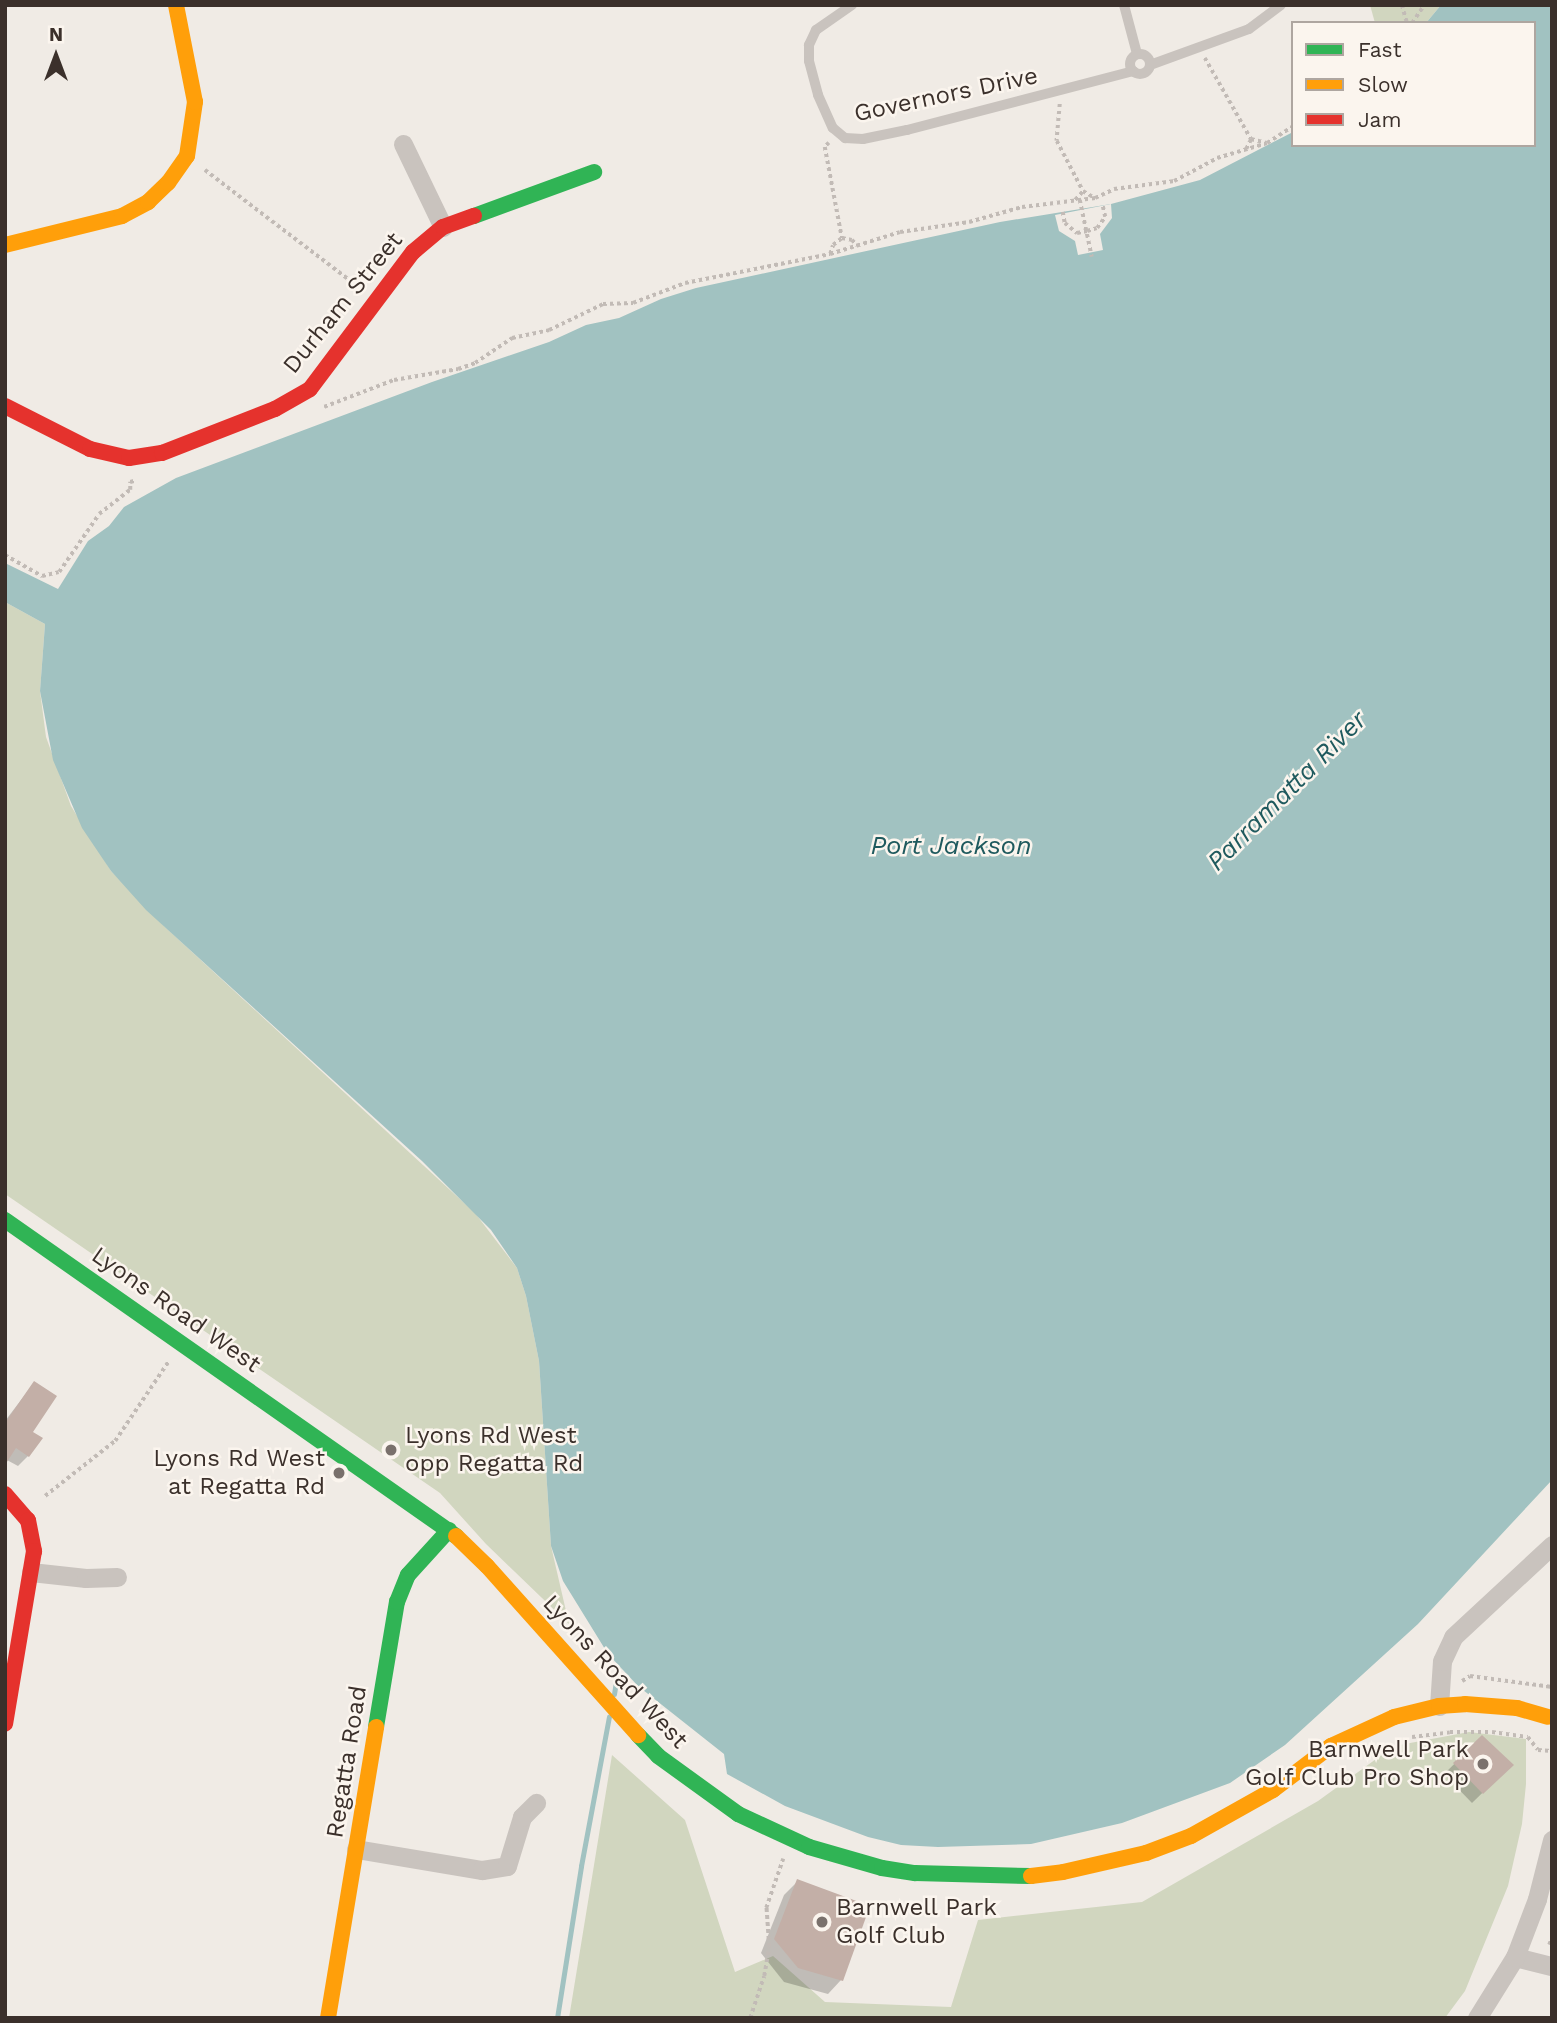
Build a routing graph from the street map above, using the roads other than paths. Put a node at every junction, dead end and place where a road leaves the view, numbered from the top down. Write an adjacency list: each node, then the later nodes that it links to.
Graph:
1 (176, 5): 11 (street)
2 (852, 5): 7 (lane, Governors Drive)
3 (1124, 5): 5 (lane)
4 (1281, 5): 6 (lane)
5 (1137, 54): 6 (lane); 7 (lane)
6 (1150, 65): 7 (lane)
7 (1133, 71)
8 (403, 144): 10 (street)
9 (594, 172): 10 (street, Durham Street)
10 (443, 227): 12 (street, Durham Street)
11 (5, 245)
12 (5, 406)
13 (5, 1220): 15 (street, Lyons Road West)
14 (5, 1494): 17 (street)
15 (449, 1530): 19 (street, Lyons Road West); 24 (street, Regatta Road)
16 (1552, 1545): 19 (street)
17 (31, 1572): 18 (street); 21 (street)
18 (117, 1577)
19 (1439, 1706): 20 (street, Lyons Road West)
20 (1550, 1720)
21 (5, 1724)
22 (536, 1803): 24 (street)
23 (1552, 1840): 25 (street)
24 (356, 1849): 27 (street, Regatta Road)
25 (1515, 1957): 26 (street); 28 (street)
26 (1552, 1966)
27 (328, 2018)
28 (1477, 2018)

